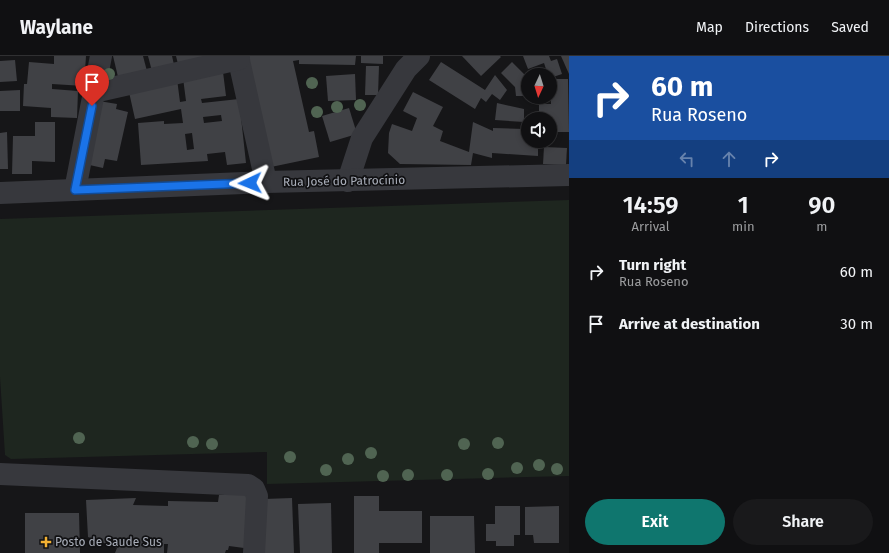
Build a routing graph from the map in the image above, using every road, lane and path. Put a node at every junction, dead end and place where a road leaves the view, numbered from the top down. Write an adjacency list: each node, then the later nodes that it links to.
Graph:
1 (101, 56): 4 (street)
2 (238, 57): 4 (street); 7 (street)
3 (410, 60): 6 (street)
4 (94, 92): 8 (street)
5 (569, 175): 6 (street, Rua José do Patrocínio)
6 (348, 181): 7 (street, Rua José do Patrocínio)
7 (266, 182): 8 (street, Rua José do Patrocínio)
8 (75, 190): 9 (street, Rua José do Patrocínio)
9 (0, 193)
10 (0, 474): 11 (street)
11 (254, 553)

